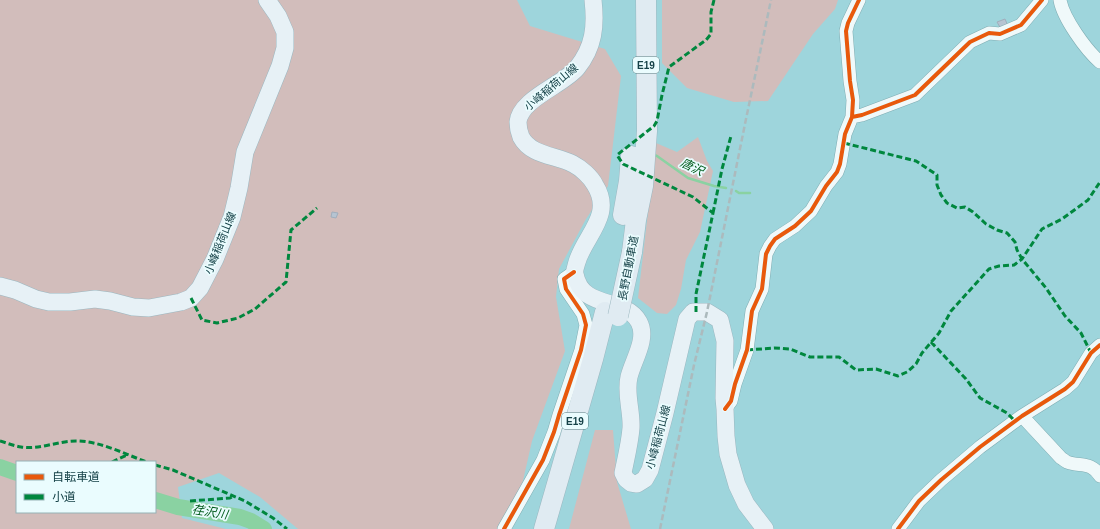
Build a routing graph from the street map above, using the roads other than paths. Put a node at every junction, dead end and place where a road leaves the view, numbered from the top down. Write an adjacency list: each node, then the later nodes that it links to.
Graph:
1 (267, 0): 12 (main road, 小峰稲荷山線)
2 (593, 0): 11 (main road, 小峰稲荷山線)
3 (633, 0): 10 (highway, 長野自動車道 / E19)
4 (646, 0): 10 (highway, 長野自動車道 / E19)
5 (859, 0): 9 (street)
6 (1042, 0): 9 (street)
7 (1060, 0): 8 (street)
8 (1100, 62)
9 (852, 117): 15 (street)
10 (640, 128): 13 (highway, 長野自動車道 / E19)
11 (574, 272): 15 (main road, 小峰稲荷山線); 18 (street)
12 (0, 286)
13 (612, 314): 19 (highway, 長野自動車道 / E19); 20 (highway, 長野自動車道 / E19)
14 (1100, 345): 16 (street)
15 (725, 409): 21 (main road, 小峰稲荷山線)
16 (1022, 416): 17 (street); 22 (street)
17 (1100, 476)
18 (504, 529)
19 (544, 529)
20 (558, 529)
21 (765, 529)
22 (898, 529)

